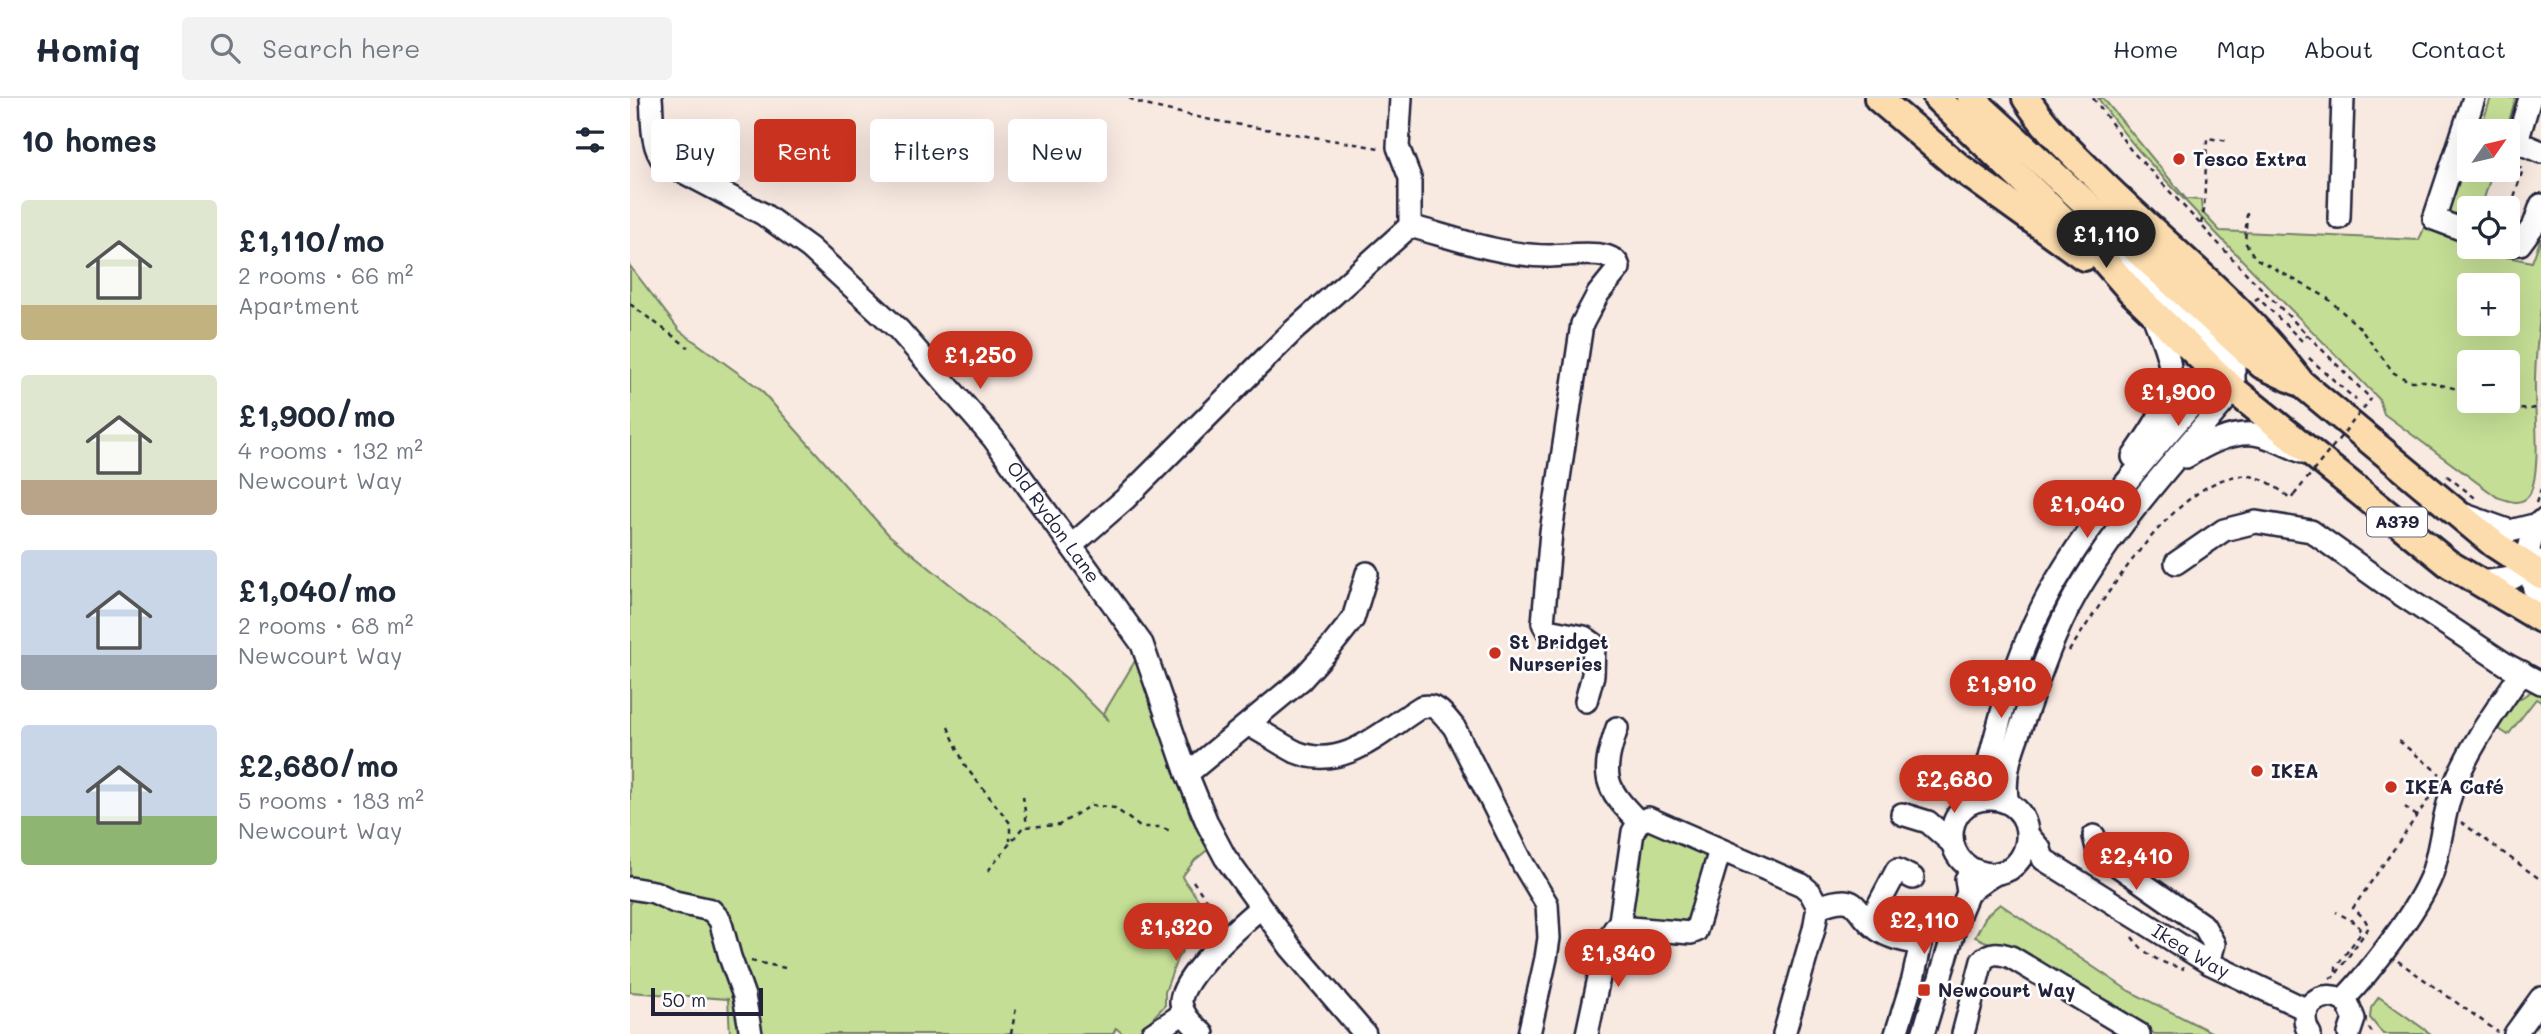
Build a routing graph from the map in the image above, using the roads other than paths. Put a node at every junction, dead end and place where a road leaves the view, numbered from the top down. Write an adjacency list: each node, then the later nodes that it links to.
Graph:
1 (651, 98): 27 (street, Old Rydon Lane)
2 (1401, 98): 14 (street)
3 (1878, 98): 17 (main road, A379)
4 (1937, 98): 17 (main road, A379)
5 (1971, 98): 10 (main road, A379)
6 (2026, 98): 21 (main road)
7 (2343, 98): 13 (street)
8 (2474, 98): 15 (street)
9 (2530, 98): 11 (street)
10 (2012, 134): 19 (main road, A379); 20 (street)
11 (2541, 152)
12 (2541, 205): 16 (street)
13 (2339, 218)
14 (1410, 226): 27 (street); 36 (street)
15 (2457, 228)
16 (2520, 244)
17 (2131, 290): 18 (main road, A379)
18 (2151, 310): 20 (main road, A379); 26 (street)
19 (2262, 365): 20 (street); 21 (main road, A379)
20 (2229, 378): 22 (main road, A379); 23 (street); 26 (street)
21 (2301, 383): 24 (main road, A379)
22 (2317, 459): 23 (street); 31 (main road, A379)
23 (2170, 467): 41 (street)
24 (2456, 513): 25 (street); 29 (main road, A379)
25 (2538, 518): 29 (street)
26 (2091, 528): 40 (street)
27 (1071, 546): 39 (street, Old Rydon Lane)
28 (2176, 563): 34 (street)
29 (2537, 568): 31 (street); 32 (street)
30 (1367, 573): 37 (street)
31 (2480, 582): 33 (main road, A379)
32 (2541, 596)
33 (2541, 619)
34 (2522, 672): 35 (street); 65 (street)
35 (2541, 683)
36 (1586, 701)
37 (1249, 725): 39 (street); 73 (street)
38 (1617, 728): 44 (street)
39 (1187, 774): 58 (street, Old Rydon Lane)
40 (1975, 801): 41 (street); 43 (street)
41 (2008, 803): 46 (street)
42 (1902, 814): 45 (street)
43 (1956, 817): 45 (street); 48 (street)
44 (1644, 820): 49 (street); 61 (street)
45 (1928, 822): 48 (street)
46 (2028, 835): 50 (street, Ikea Way); 51 (street)
47 (2094, 836): 63 (street)
48 (1952, 844): 52 (street)
49 (1720, 850): 57 (street); 61 (street)
50 (2043, 859): 51 (street); 63 (street, Ikea Way)
51 (2016, 863): 53 (street)
52 (1965, 865): 53 (street); 56 (street)
53 (1995, 874): 56 (street)
54 (1913, 878): 60 (street)
55 (630, 888): 69 (street)
56 (1968, 893): 76 (street)
57 (1818, 907): 60 (street); 74 (street)
58 (1260, 908): 67 (street); 72 (street, Old Rydon Lane)
59 (1926, 920): 62 (street)
60 (1870, 921): 62 (street)
61 (1618, 927): 68 (street)
62 (1921, 944): 75 (street)
63 (2209, 963): 66 (street, Ikea Way)
64 (2541, 998): 81 (street)
65 (2343, 1000): 66 (street); 80 (street)
66 (2307, 1010): 79 (street)
67 (1184, 1013): 70 (street); 71 (street)
68 (1594, 1033)
69 (751, 1034)
70 (1152, 1034)
71 (1203, 1034)
72 (1365, 1034)
73 (1529, 1034)
74 (1784, 1034)
75 (1896, 1034)
76 (1923, 1034)
77 (1963, 1034): 78 (street)
78 (2139, 1034)
79 (2310, 1034)
80 (2350, 1034)
81 (2515, 1034)

